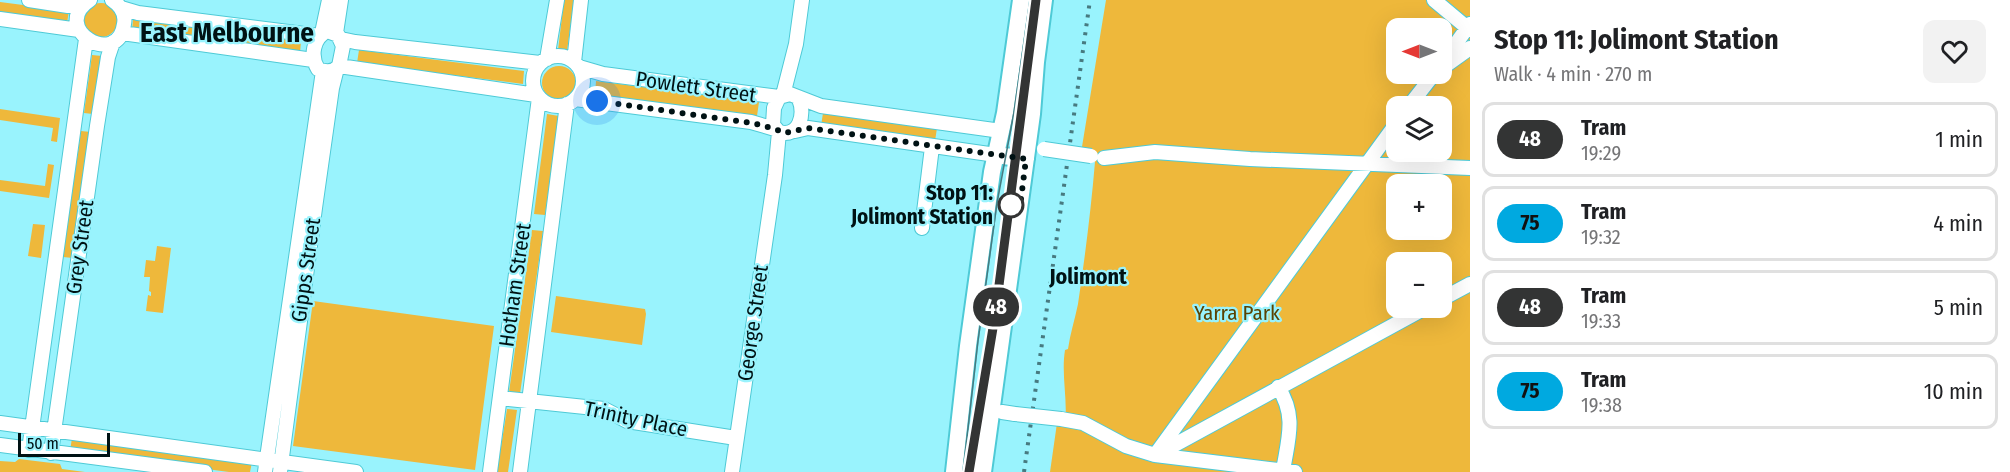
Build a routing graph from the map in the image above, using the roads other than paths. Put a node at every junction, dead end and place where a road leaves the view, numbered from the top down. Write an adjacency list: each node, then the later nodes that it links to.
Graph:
1 (29, 0): 8 (street)
2 (329, 0): 14 (street)
3 (341, 0): 16 (street)
4 (557, 0): 21 (street)
5 (581, 0): 23 (street)
6 (802, 0): 27 (street)
7 (1434, 0): 13 (street)
8 (88, 2): 15 (street, Grey Street)
9 (1021, 2): 11 (main road); 33 (main road)
10 (117, 3): 14 (street); 17 (street, Grey Street)
11 (1044, 4): 36 (main road)
12 (0, 20): 15 (street)
13 (1469, 27): 19 (street)
14 (321, 34): 16 (street); 20 (street)
15 (83, 35): 17 (street); 50 (street, Grey Street)
16 (339, 36): 21 (street); 24 (street)
17 (117, 37): 20 (street); 51 (street, Grey Street)
18 (1470, 48): 22 (street)
19 (1452, 50)
20 (313, 60): 25 (street)
21 (543, 61): 23 (street); 29 (street)
22 (1452, 61)
23 (576, 65): 27 (street, Powlett Street); 30 (street)
24 (338, 67): 25 (street); 29 (street); 37 (street, Gipps Street)
25 (323, 71): 37 (street, Gipps Street)
26 (1426, 84): 28 (street)
27 (789, 96): 31 (street, Powlett Street); 32 (street); 32 (street)
28 (1417, 96)
29 (538, 97): 30 (street); 46 (street, Hotham Street)
30 (571, 102): 32 (street, Powlett Street); 47 (street, Hotham Street)
31 (945, 122): 33 (street, Powlett Street); 35 (street)
32 (784, 131): 35 (street, Powlett Street); 52 (street, George Street)
33 (1001, 131): 36 (main road, Powlett Street); 38 (main road)
34 (1386, 138): 39 (street)
35 (936, 147): 38 (street, Powlett Street); 41 (street)
36 (1034, 148): 38 (main road, Powlett Street); 39 (street, bridge); 65 (main road)
37 (316, 155): 57 (street, Gipps Street)
38 (996, 155): 64 (main road)
39 (1368, 163): 40 (street); 56 (street)
40 (1470, 168)
41 (922, 228)
42 (1470, 284): 43 (street)
43 (1452, 293)
44 (1406, 318): 45 (street)
45 (1278, 387): 56 (street); 58 (street)
46 (500, 398): 47 (street, Trinity Place); 61 (street, Hotham Street)
47 (529, 401): 52 (street, Trinity Place); 62 (street, Hotham Street)
48 (1009, 413): 56 (street, bridge)
49 (0, 423): 50 (street)
50 (32, 428): 51 (street); 54 (street, Grey Street)
51 (54, 431): 55 (street, Grey Street); 57 (street)
52 (736, 438): 63 (street, George Street)
53 (0, 446): 54 (street)
54 (29, 450): 55 (street)
55 (51, 453): 59 (street)
56 (1155, 455): 58 (street)
57 (273, 467): 60 (street)
58 (1289, 471)
59 (205, 472)
60 (356, 472)
61 (490, 472)
62 (520, 472)
63 (732, 472)
64 (954, 472)
65 (983, 472)

